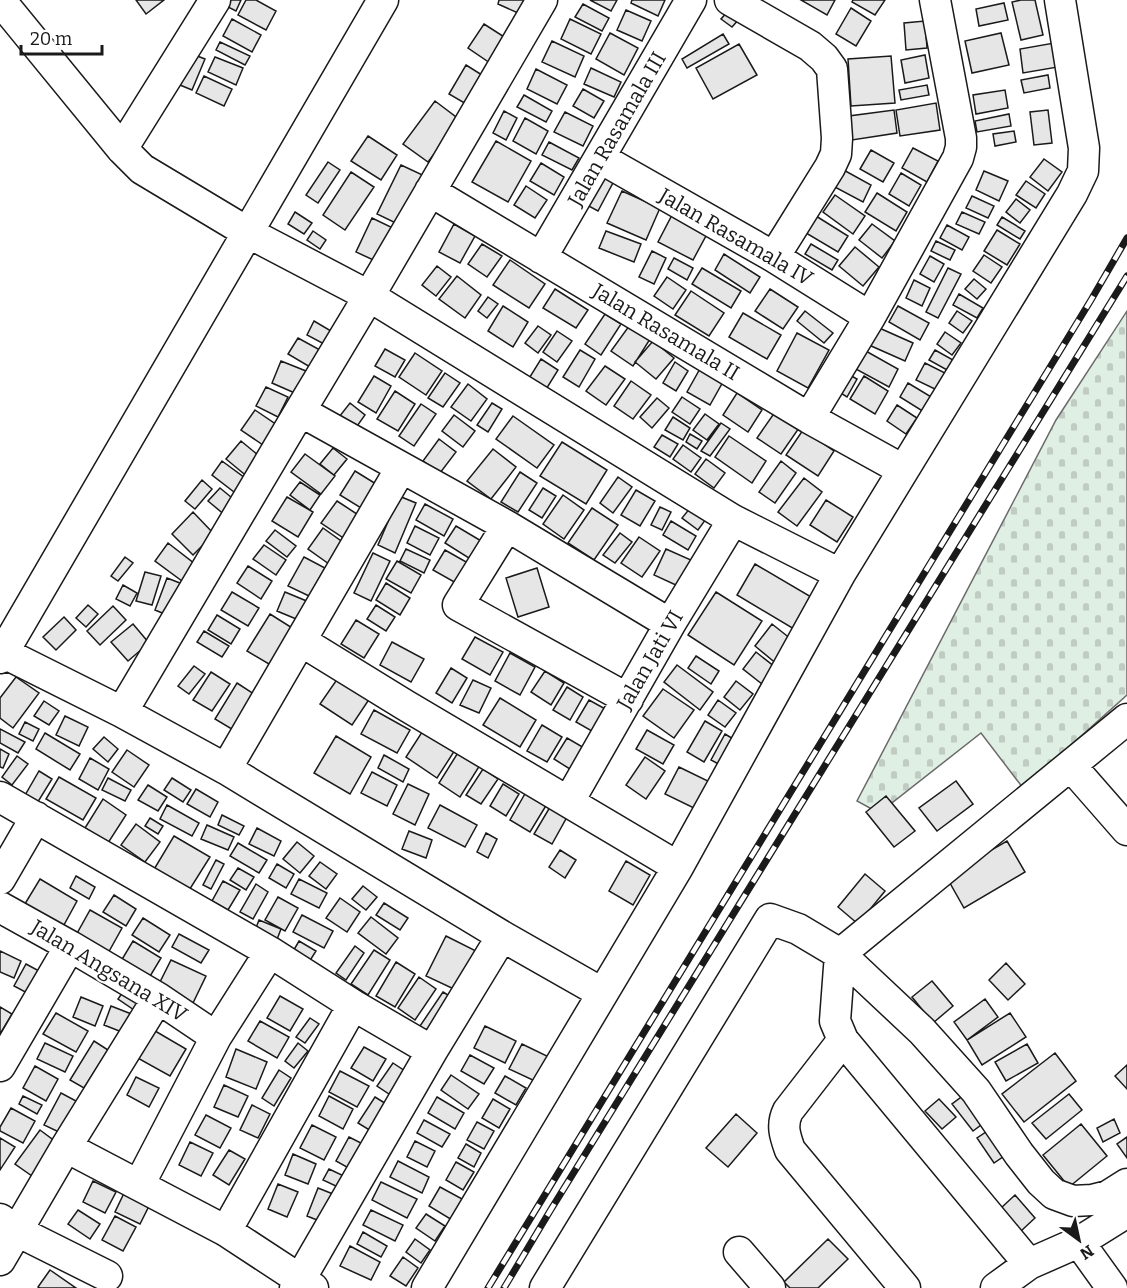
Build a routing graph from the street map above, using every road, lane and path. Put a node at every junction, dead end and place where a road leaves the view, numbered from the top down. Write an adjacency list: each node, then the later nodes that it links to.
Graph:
1 (0, 0): 9 (street)
2 (383, 0): 12 (street)
3 (542, 0): 11 (street)
4 (691, 0): 10 (street, Jalan Rasamala III)
5 (730, 0): 13 (street)
6 (935, 0): 16 (street)
7 (1060, 0): 20 (street)
8 (210, 2): 9 (street)
9 (123, 149): 12 (street)
10 (600, 159): 13 (street, Jalan Rasamala IV); 14 (street, Jalan Rasamala III)
11 (430, 191): 14 (street, Jalan Rasamala II); 15 (street)
12 (248, 231): 15 (street); 26 (street)
13 (774, 257): 16 (street, Jalan Rasamala IV)
14 (541, 258): 18 (street, Jalan Rasamala II)
15 (369, 296): 17 (street); 21 (street)
16 (870, 317): 18 (street)
17 (300, 411): 19 (street); 28 (street)
18 (809, 418): 20 (street, Jalan Rasamala II)
19 (401, 468): 22 (street); 25 (street)
20 (903, 470): 23 (street)
21 (733, 520): 23 (street); 24 (street, Jalan Jati VI)
22 (507, 526): 24 (street); 27 (street)
23 (840, 574): 36 (street)
24 (670, 624): 27 (street, Jalan Jati VI)
25 (301, 641): 31 (street); 33 (street)
26 (1, 654): 28 (street)
27 (628, 699): 33 (street, Jalan Jati VI)
28 (122, 712): 31 (street)
29 (1127, 719): 30 (street)
30 (1071, 766): 35 (street); 42 (street)
31 (226, 769): 39 (street)
32 (0, 797): 34 (street)
33 (569, 801): 36 (street)
34 (36, 817): 37 (street); 41 (street)
35 (1127, 830)
36 (678, 867): 43 (street)
37 (0, 879)
38 (0, 907): 40 (street, Jalan Angsana XIV)
39 (502, 936): 43 (street); 48 (street)
40 (70, 946): 44 (street, Jalan Angsana XIV); 49 (street)
41 (270, 952): 45 (street); 46 (street)
42 (840, 954): 47 (street); 51 (street); 63 (street)
43 (602, 993): 62 (street)
44 (158, 998): 46 (street, Jalan Angsana XIV); 50 (street)
45 (353, 1005): 48 (street); 55 (street)
46 (216, 1037): 52 (street)
47 (843, 1040): 59 (street); 65 (street)
48 (432, 1051): 61 (street)
49 (0, 1066)
50 (66, 1147): 52 (street); 54 (street)
51 (1127, 1184)
52 (139, 1185): 55 (street)
53 (1127, 1212): 56 (street)
54 (9, 1225): 58 (street); 60 (street)
55 (226, 1232): 61 (street)
56 (1079, 1242): 59 (street); 67 (street)
57 (739, 1252): 64 (street)
58 (0, 1260)
59 (1029, 1264): 66 (street)
60 (107, 1276)
61 (303, 1286)
62 (427, 1288)
63 (545, 1288)
64 (770, 1288)
65 (905, 1288)
66 (996, 1288)
67 (1112, 1288)

